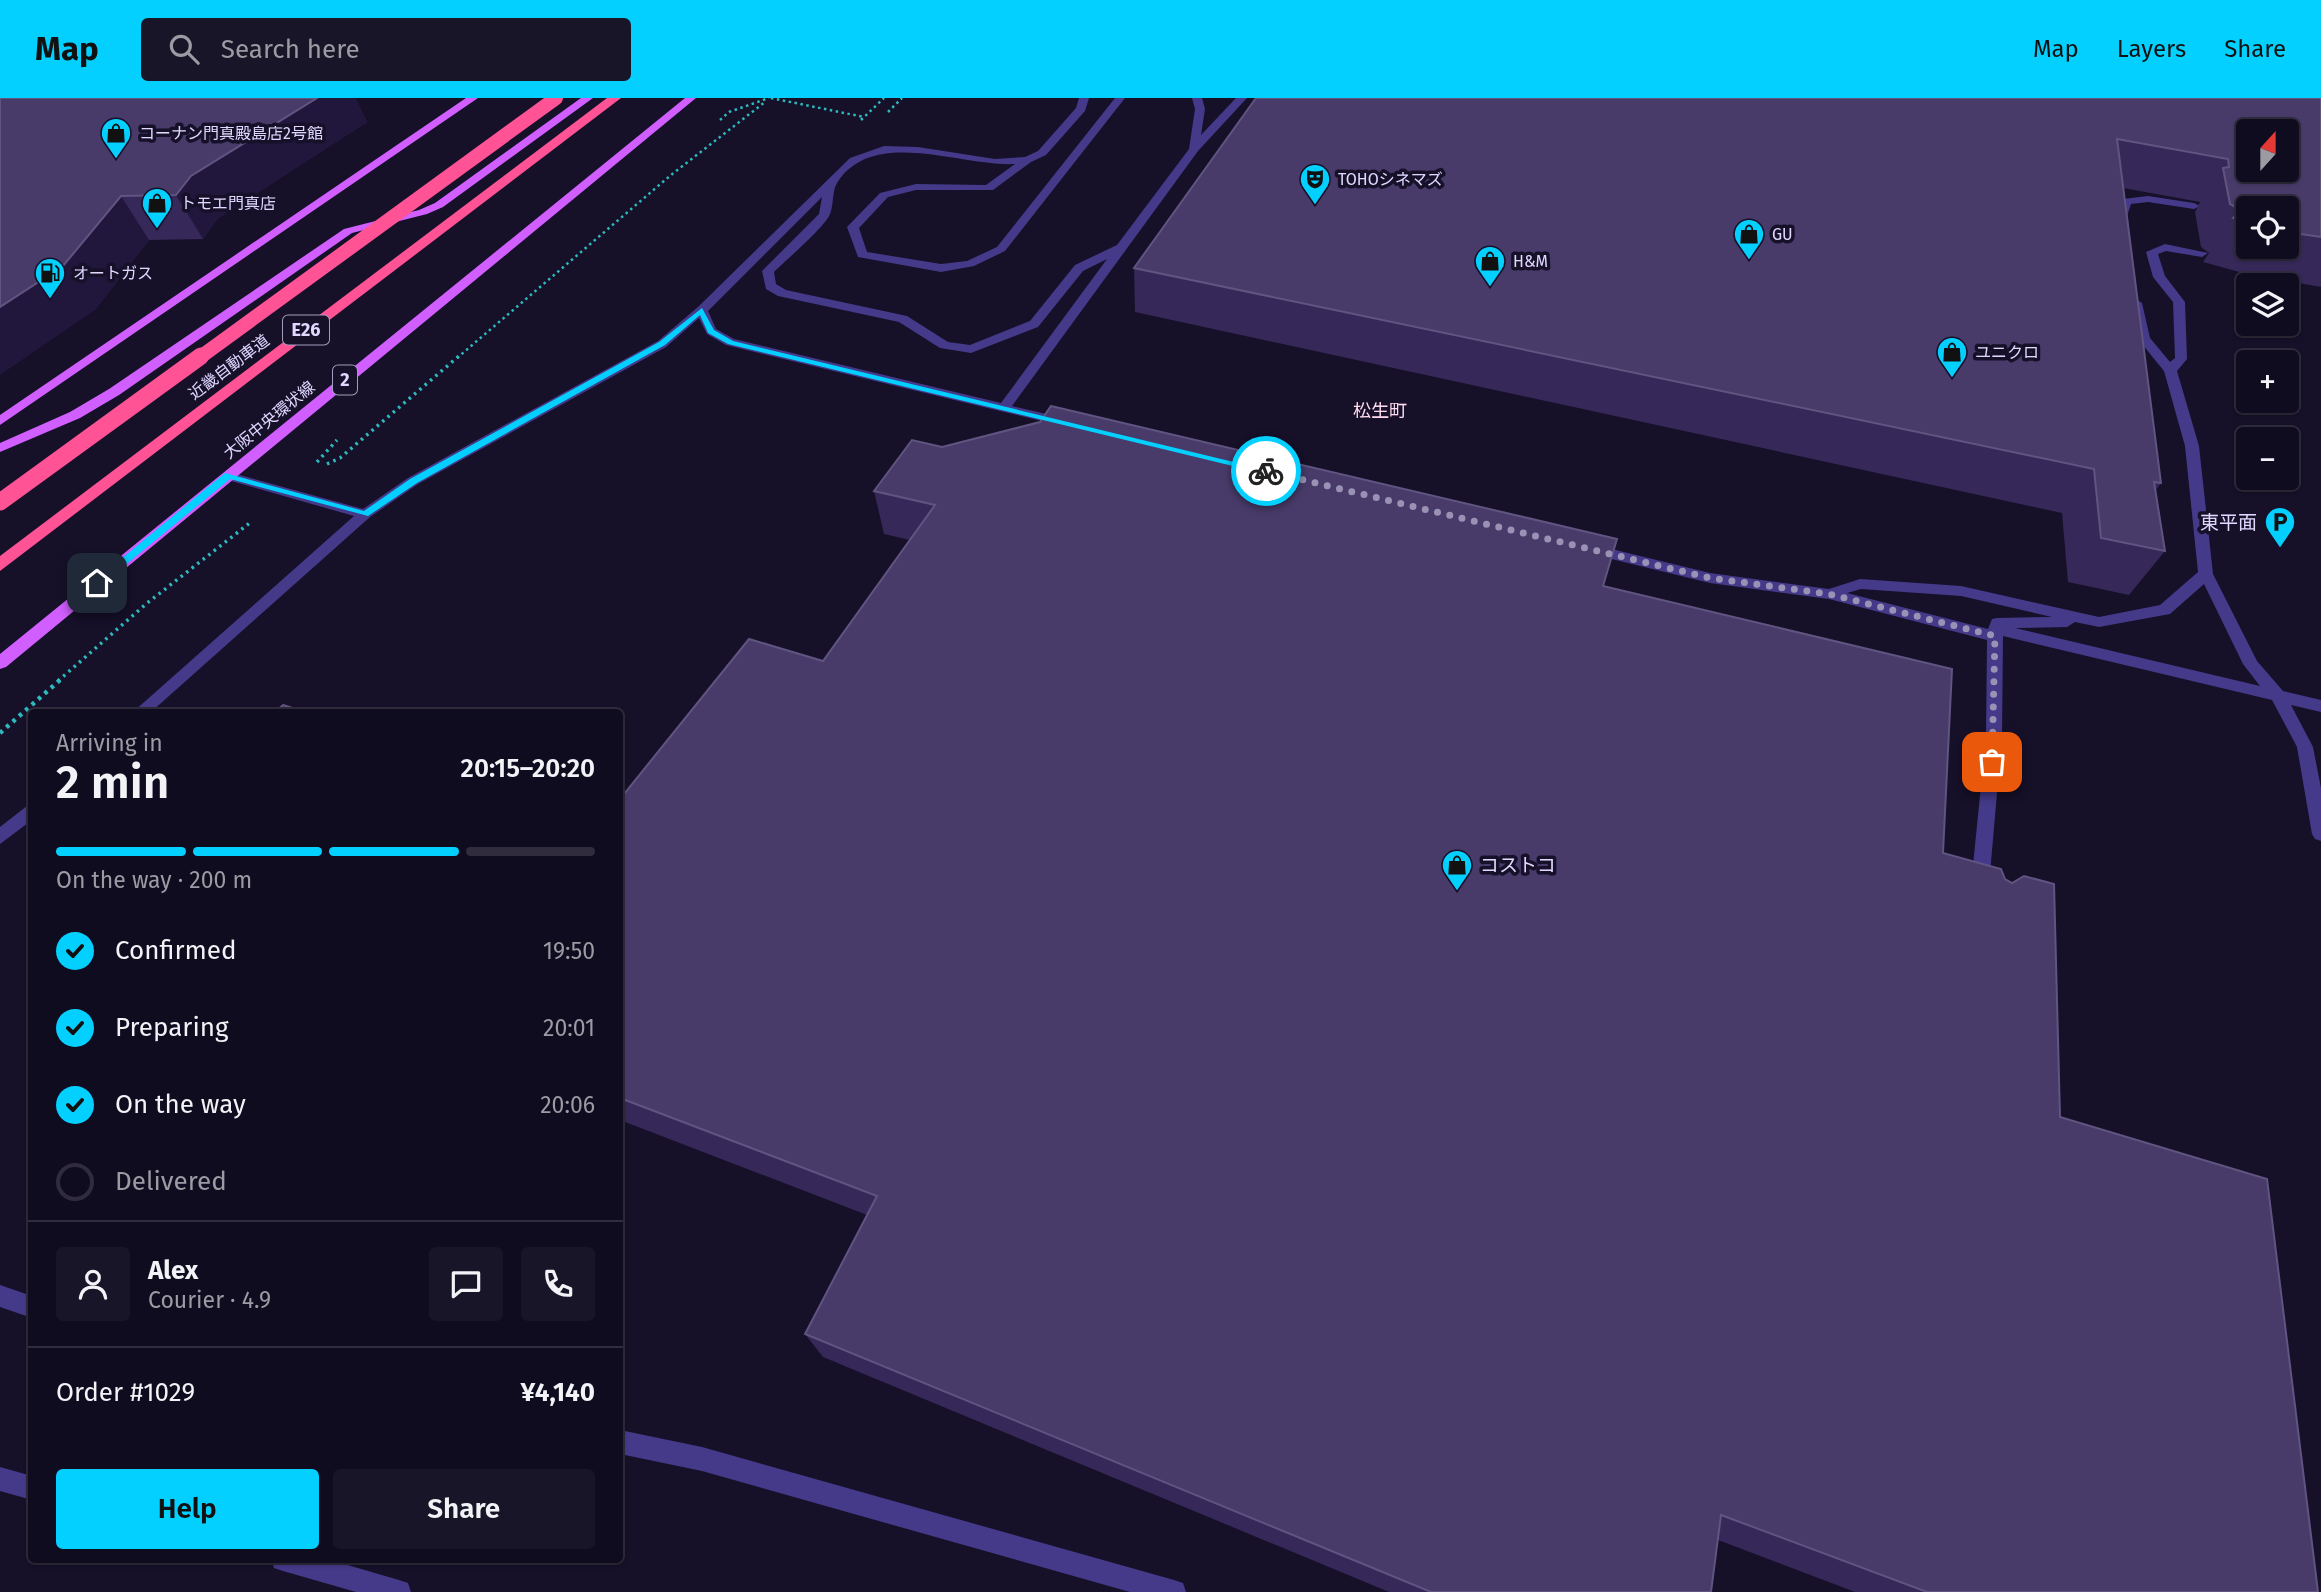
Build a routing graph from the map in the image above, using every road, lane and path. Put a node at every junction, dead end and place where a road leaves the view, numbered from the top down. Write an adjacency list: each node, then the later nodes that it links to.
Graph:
1 (473, 98): 24 (main road)
2 (556, 98): 23 (highway, 近畿自動車道 / E26, bridge)
3 (589, 98): 26 (main road)
4 (615, 98): 33 (highway, 近畿自動車道 / E26)
5 (691, 98): 27 (main road, 大阪中央環状線 / 2)
6 (770, 98): 7 (path, bridge); 28 (path)
7 (884, 98)
8 (1084, 98): 13 (street)
9 (1120, 98): 13 (street)
10 (1196, 98): 12 (street)
11 (1242, 98): 12 (street)
12 (1194, 149): 17 (street)
13 (1027, 160): 14 (street)
14 (832, 178): 17 (street); 20 (street)
15 (2194, 206): 16 (street)
16 (2126, 243)
17 (1121, 248): 22 (street)
18 (2202, 253): 21 (street)
19 (2133, 285): 21 (street)
20 (702, 310): 22 (street); 31 (street)
21 (2171, 370): 34 (street)
22 (1004, 408): 25 (street)
23 (115, 416): 29 (highway, bridge); 30 (highway, 近畿自動車道 / E26, bridge)
24 (0, 421)
25 (1086, 427)
26 (0, 448)
27 (229, 475): 28 (street); 38 (main road, 大阪中央環状線 / 2)
28 (286, 492): 31 (street); 42 (path)
29 (0, 495)
30 (0, 502)
31 (365, 514): 41 (street)
32 (1574, 545): 35 (street)
33 (0, 565)
34 (2206, 574): 36 (street); 39 (street)
35 (1829, 594): 36 (street); 37 (street)
36 (2099, 621): 37 (street)
37 (1995, 633): 39 (street); 46 (street)
38 (0, 663)
39 (2278, 696): 40 (street); 44 (street)
40 (2321, 706)
41 (144, 709)
42 (0, 733)
43 (28, 812): 45 (street)
44 (2321, 834)
45 (0, 837)
46 (1979, 898)
47 (0, 1296): 48 (street)
48 (28, 1306)
49 (623, 1443): 54 (street)
50 (0, 1479): 51 (street)
51 (28, 1487)
52 (297, 1563): 53 (street)
53 (399, 1592)
54 (1174, 1592)

